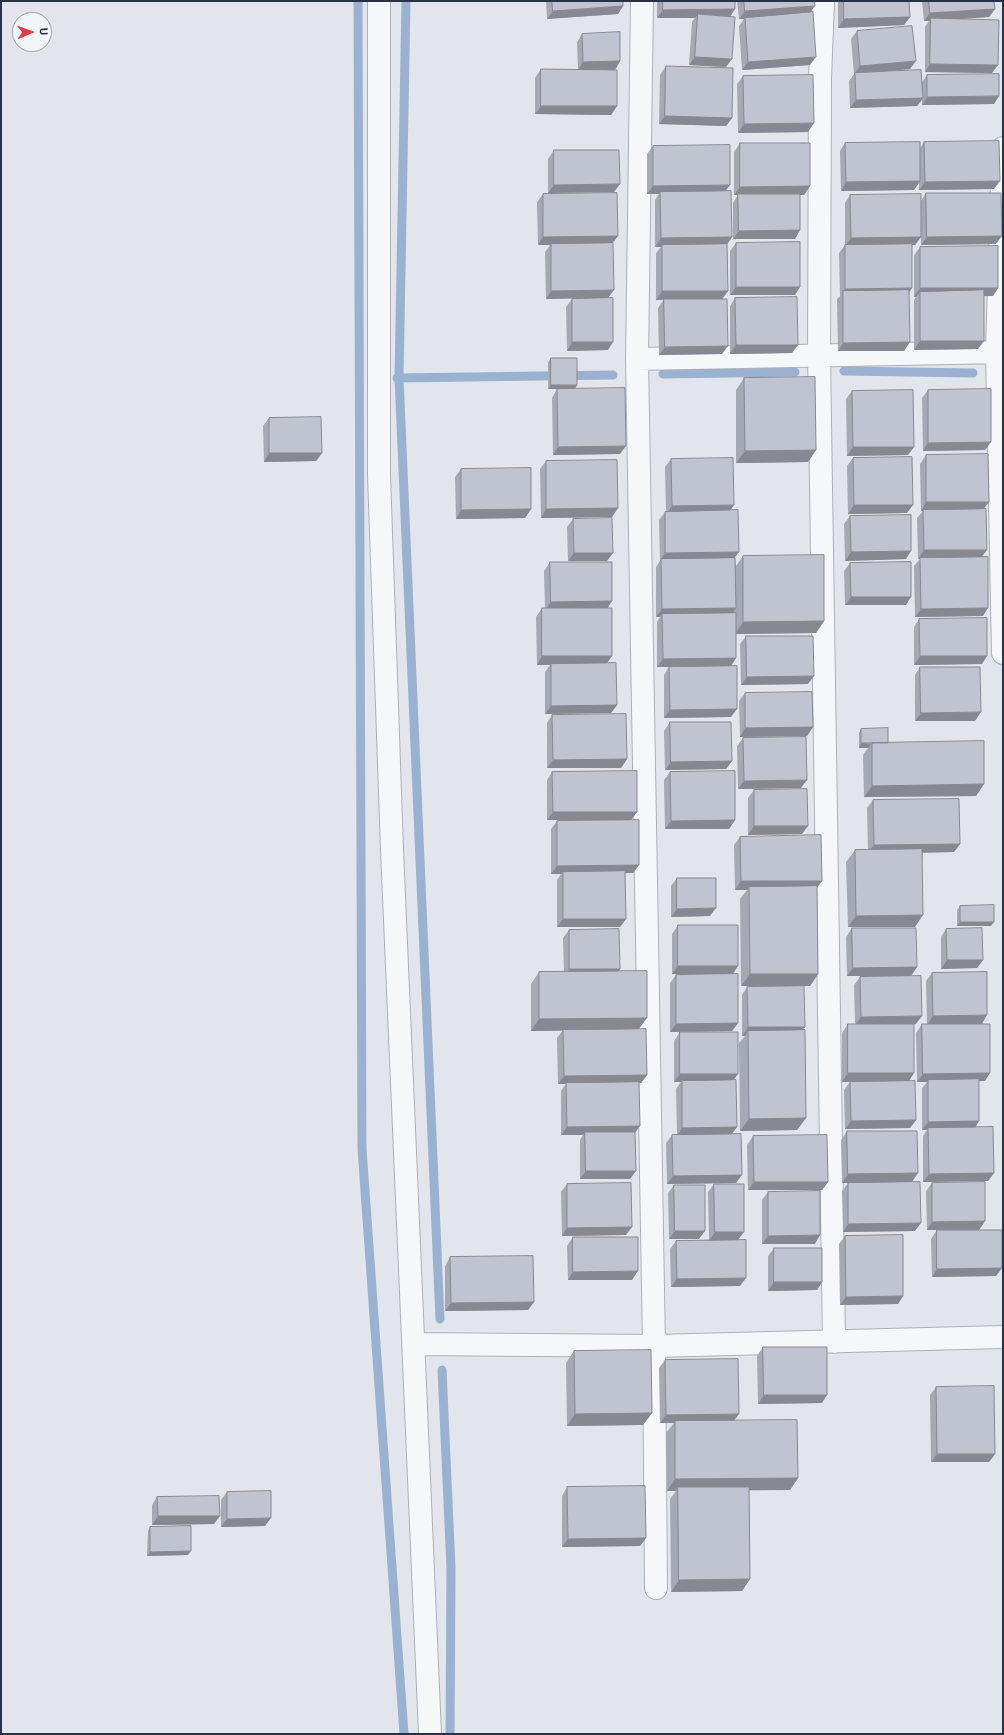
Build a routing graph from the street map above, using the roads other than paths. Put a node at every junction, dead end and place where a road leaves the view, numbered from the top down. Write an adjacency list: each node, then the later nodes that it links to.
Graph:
1 (379, 1): 11 (street)
2 (642, 1): 7 (street)
3 (823, 1): 6 (street)
4 (1003, 148): 5 (street)
5 (1000, 352): 6 (street); 8 (street)
6 (820, 355): 7 (street); 10 (street)
7 (637, 359): 12 (street)
8 (1003, 653)
9 (1003, 1337): 10 (street)
10 (834, 1342): 12 (street)
11 (414, 1344): 12 (street); 14 (street)
12 (654, 1346): 13 (street)
13 (656, 1588)
14 (430, 1734)

